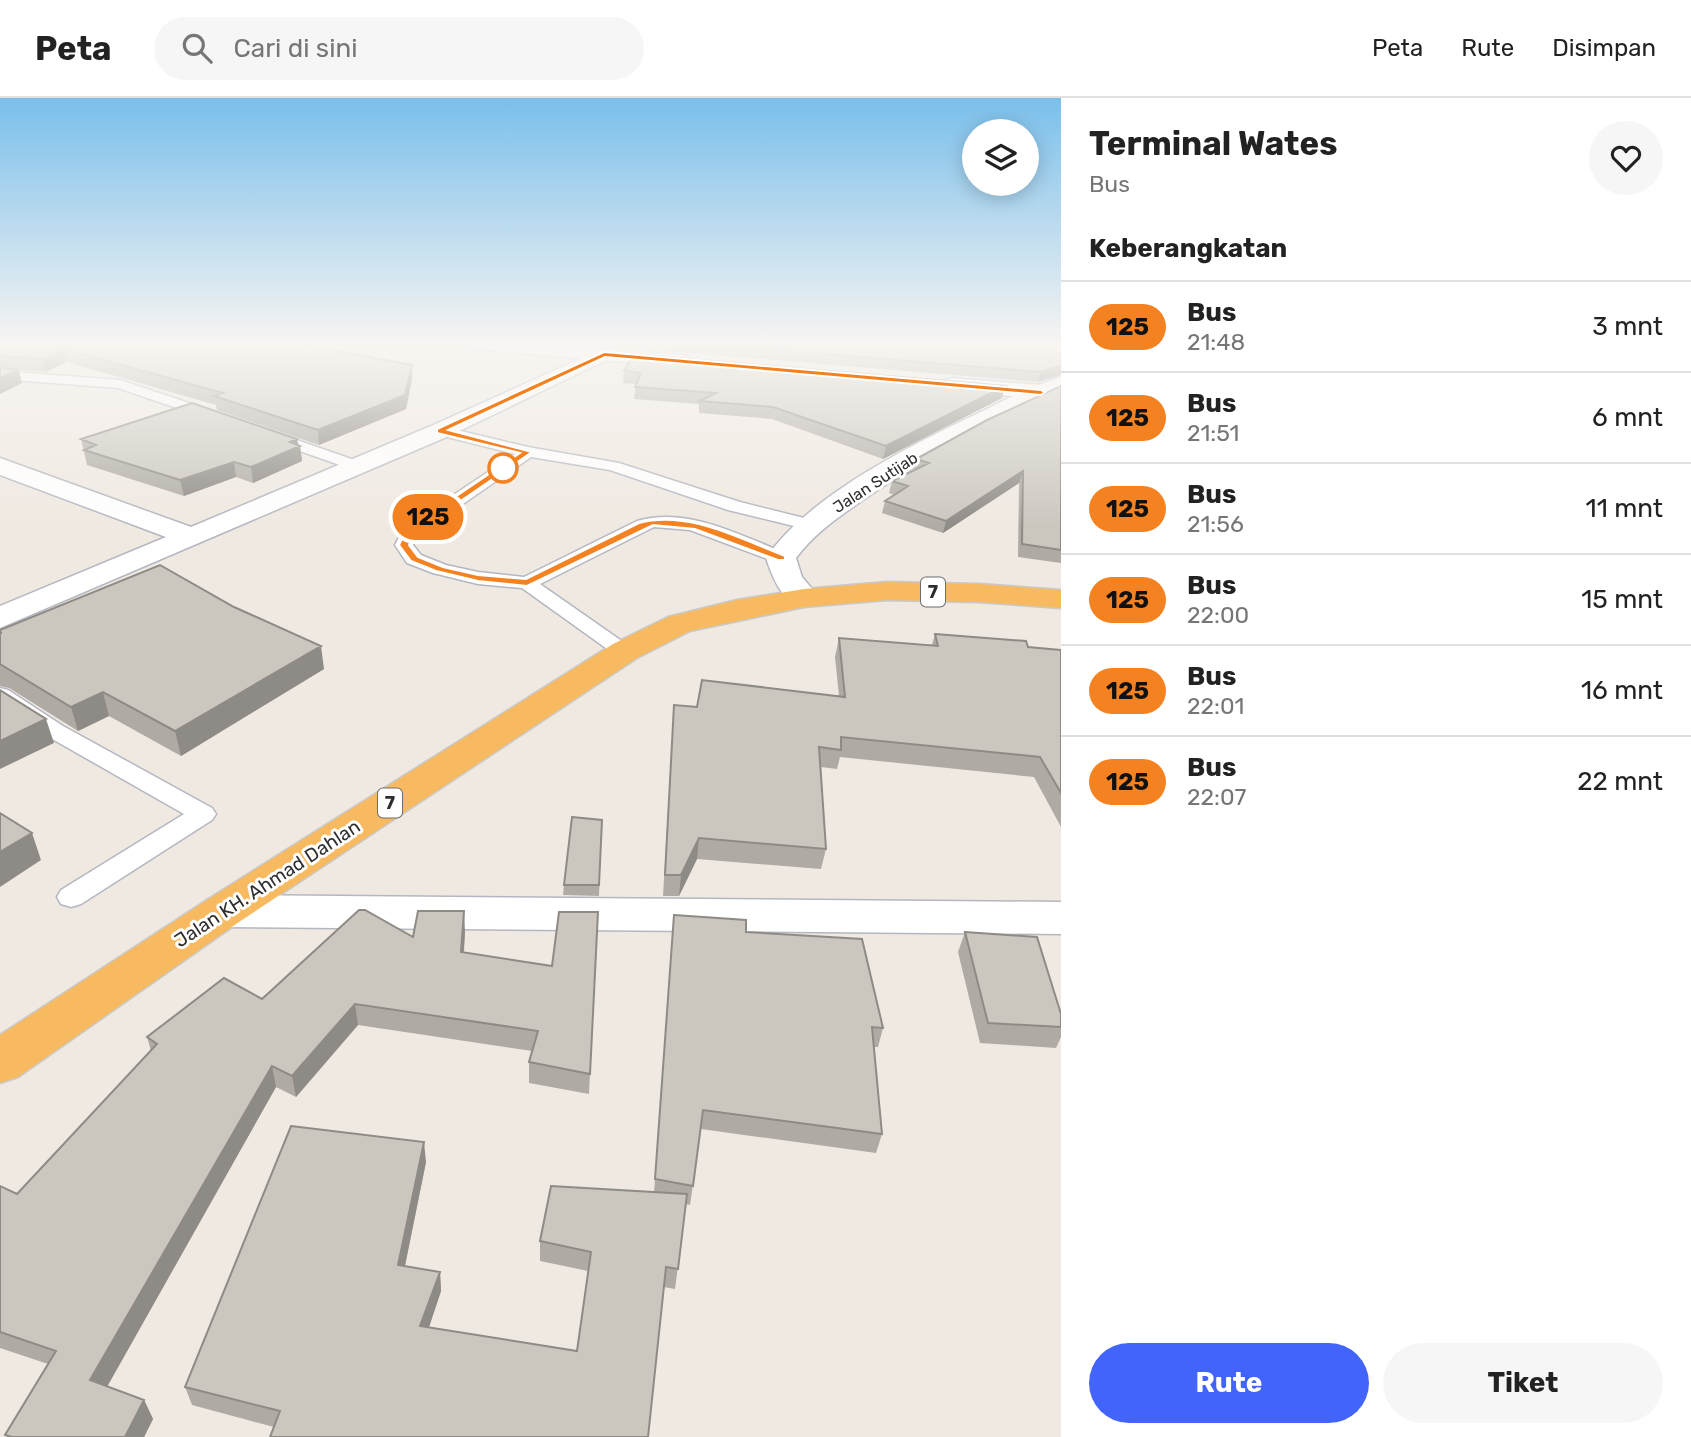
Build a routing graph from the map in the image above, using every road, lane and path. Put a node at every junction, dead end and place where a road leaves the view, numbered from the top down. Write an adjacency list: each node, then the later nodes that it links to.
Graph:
1 (180, 404): 4 (lane)
2 (496, 404): 6 (street)
3 (1016, 404): 10 (street, Jalan Sutijab)
4 (225, 420)
5 (252, 429): 9 (lane)
6 (440, 431): 7 (lane); 9 (street)
7 (528, 452): 10 (lane); 13 (lane)
8 (0, 466): 11 (street)
9 (357, 466): 11 (street)
10 (810, 525): 12 (street, Jalan Sutijab)
11 (192, 537): 16 (street)
12 (782, 558): 13 (lane); 14 (street)
13 (527, 583): 17 (lane)
14 (804, 598): 15 (highway, 7); 17 (highway, Jalan KH. Ahmad Dahlan / 7)
15 (1061, 598)
16 (0, 618)
17 (625, 651): 20 (highway, Jalan KH. Ahmad Dahlan / 7)
18 (0, 695): 19 (lane)
19 (71, 897)
20 (223, 911): 21 (street); 22 (highway, Jalan KH. Ahmad Dahlan / 7)
21 (1061, 918)
22 (0, 1062)

